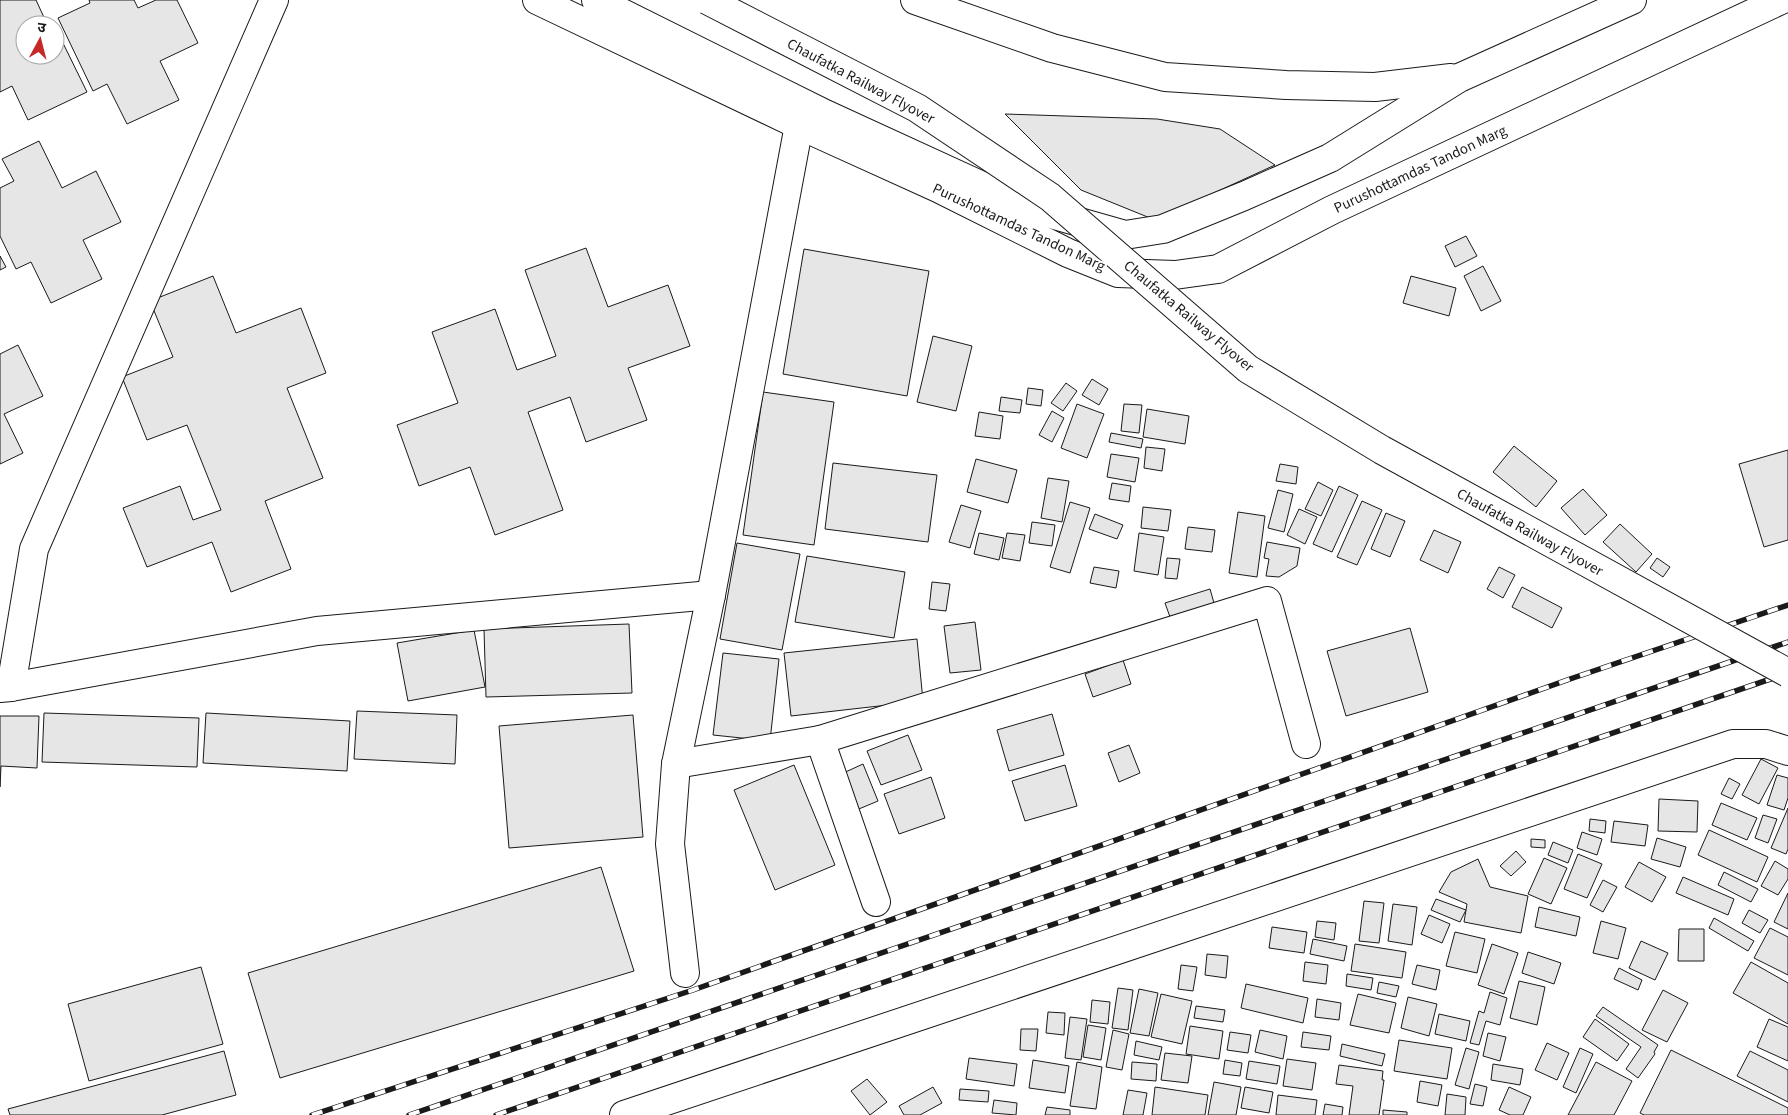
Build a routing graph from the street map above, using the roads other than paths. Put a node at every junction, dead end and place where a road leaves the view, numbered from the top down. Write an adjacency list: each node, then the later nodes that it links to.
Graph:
1 (274, 0): 12 (street)
2 (537, 0): 9 (street, Purushottamdas Tandon Marg)
3 (596, 0): 8 (street)
4 (707, 0): 11 (street, Chaufatka Railway Flyover, bridge)
5 (915, 0): 8 (street)
6 (1632, 0): 8 (street)
7 (1781, 0): 9 (street, Purushottamdas Tandon Marg)
8 (1459, 78)
9 (799, 125): 10 (street)
10 (711, 595): 12 (street); 16 (street)
11 (1788, 673)
12 (6, 688)
13 (820, 740): 14 (street); 16 (street); 17 (street)
14 (1306, 744)
15 (1788, 751): 19 (street)
16 (676, 764): 18 (street)
17 (876, 902)
18 (685, 973)
19 (653, 1110): 20 (street)
20 (624, 1115)

